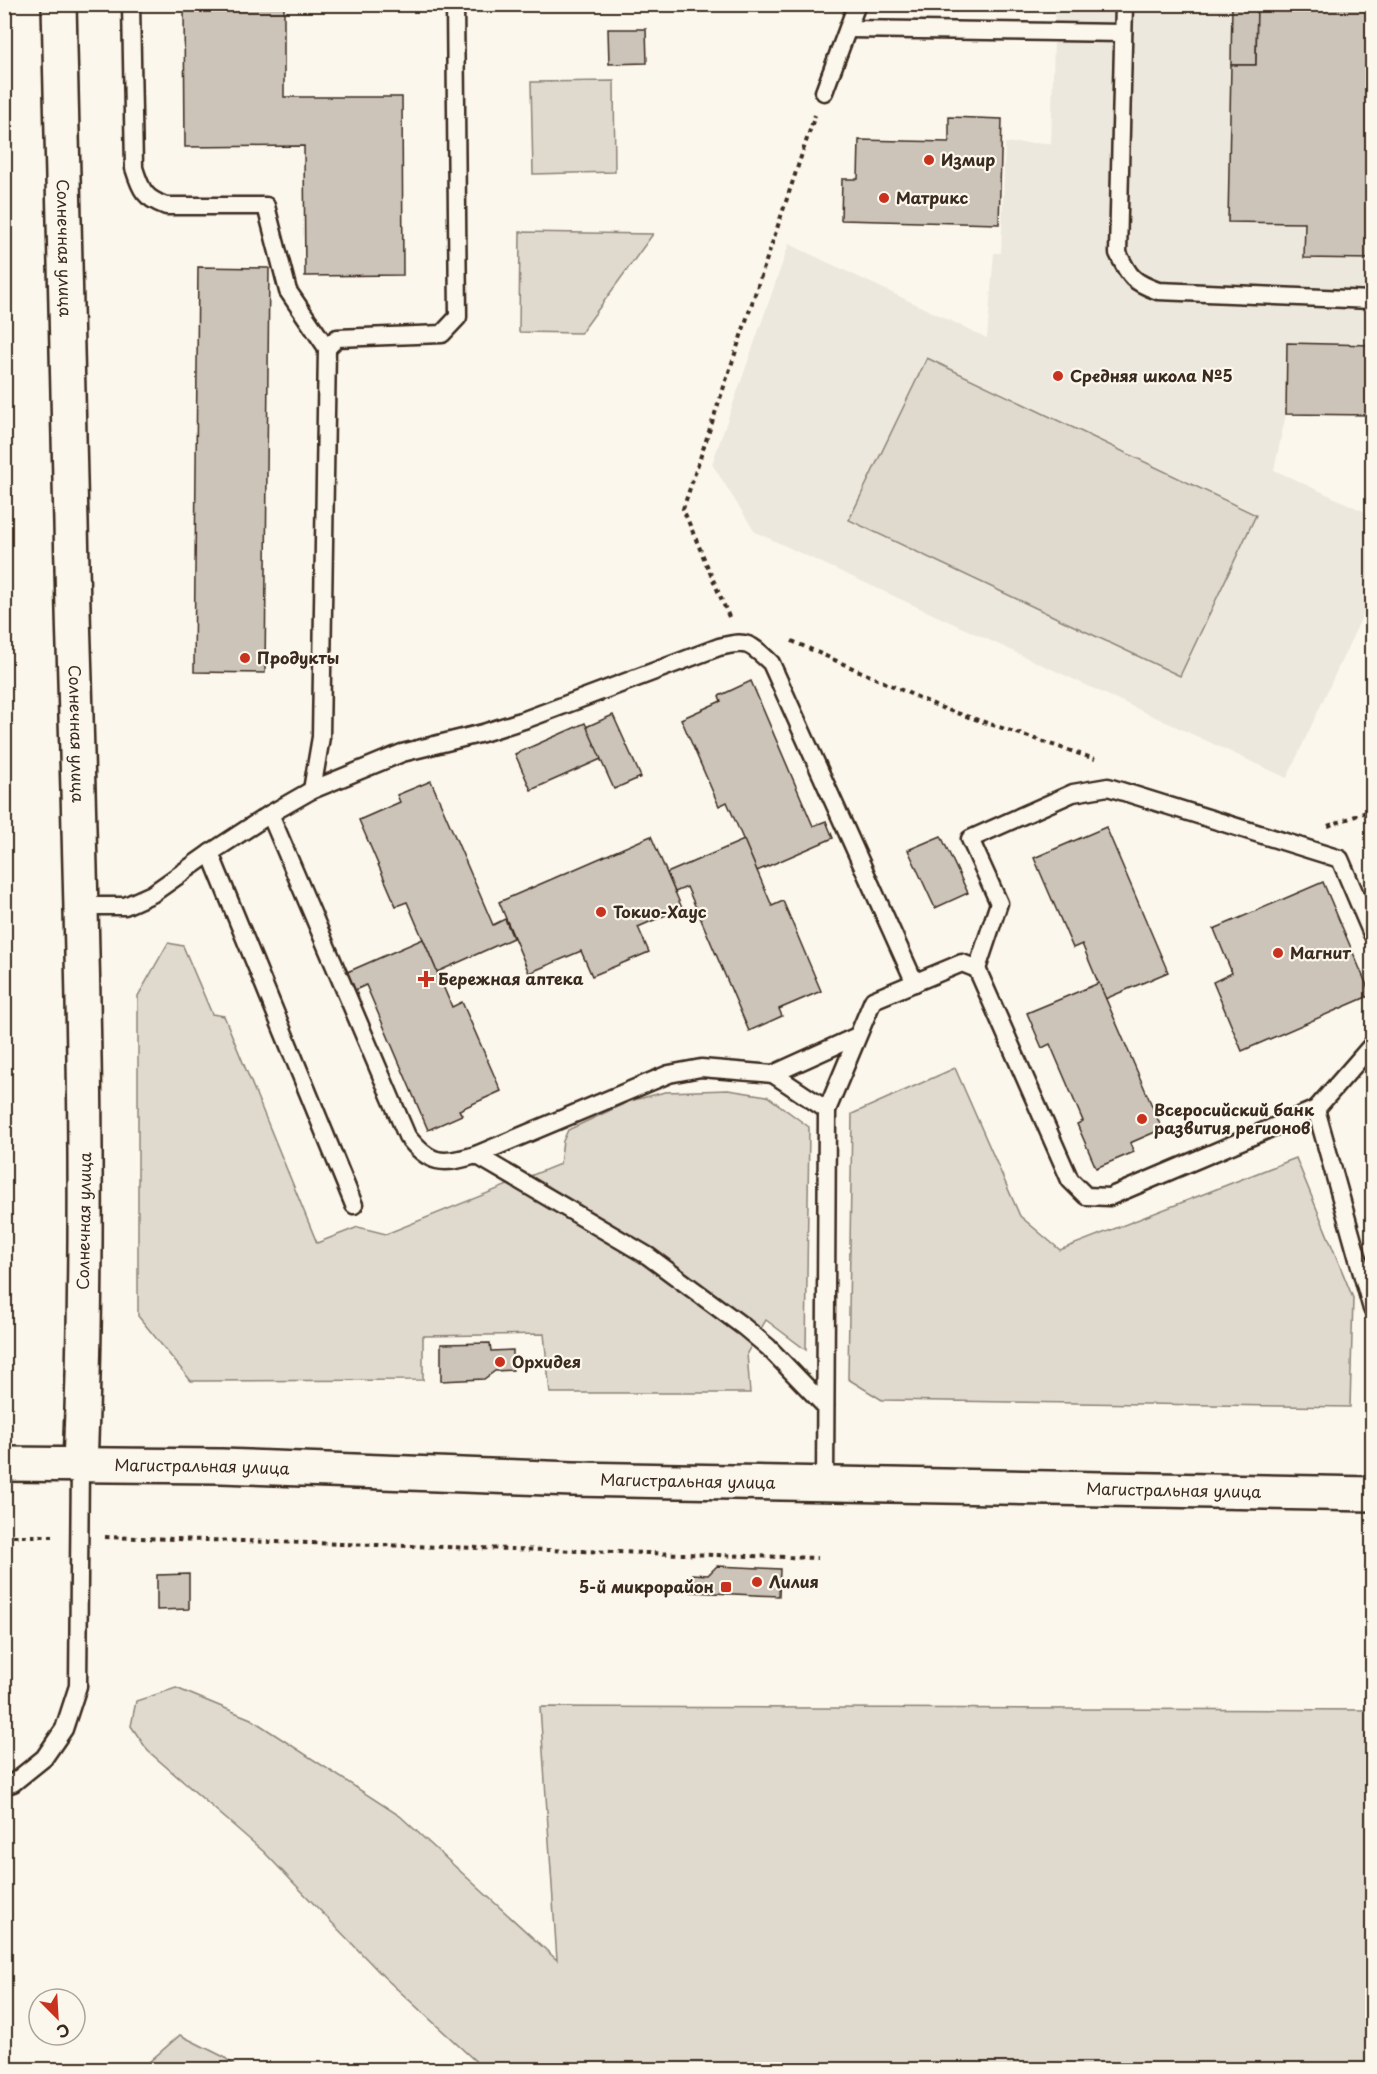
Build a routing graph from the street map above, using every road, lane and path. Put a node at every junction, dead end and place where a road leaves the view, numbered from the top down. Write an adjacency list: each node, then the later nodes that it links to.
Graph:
1 (59, 4): 21 (street, Солнечная улица)
2 (131, 4): 10 (lane)
3 (455, 4): 10 (lane)
4 (857, 4): 6 (lane)
5 (1124, 4): 7 (lane)
6 (848, 29): 7 (lane); 8 (lane)
7 (1123, 33): 9 (lane)
8 (824, 92): 11 (path)
9 (1372, 300)
10 (327, 348): 16 (lane)
11 (728, 615): 12 (path); 14 (path)
12 (737, 618)
13 (783, 638): 15 (path)
14 (739, 642): 16 (lane); 24 (lane)
15 (1102, 762)
16 (312, 790): 18 (lane)
17 (1372, 810): 19 (path)
18 (270, 814): 20 (lane); 30 (lane)
19 (1320, 829)
20 (210, 853): 21 (lane); 31 (lane)
21 (81, 906): 35 (street, Солнечная улица)
22 (1372, 934): 23 (lane)
23 (977, 969): 24 (lane); 28 (lane)
24 (915, 983): 25 (lane)
25 (857, 1036): 27 (lane); 29 (lane)
26 (1372, 1045): 28 (lane)
27 (773, 1074): 29 (lane); 30 (lane)
28 (1316, 1108): 32 (lane)
29 (827, 1110): 33 (lane)
30 (476, 1155): 33 (lane)
31 (354, 1205)
32 (1372, 1309)
33 (825, 1406): 36 (lane)
34 (4, 1464): 35 (street, Магистральная улица)
35 (80, 1465): 36 (street, Магистральная улица); 39 (lane)
36 (825, 1484): 37 (street, Магистральная улица)
37 (1372, 1494)
38 (4, 1536): 39 (path)
39 (79, 1537): 40 (path); 41 (lane)
40 (818, 1558)
41 (4, 1786)

